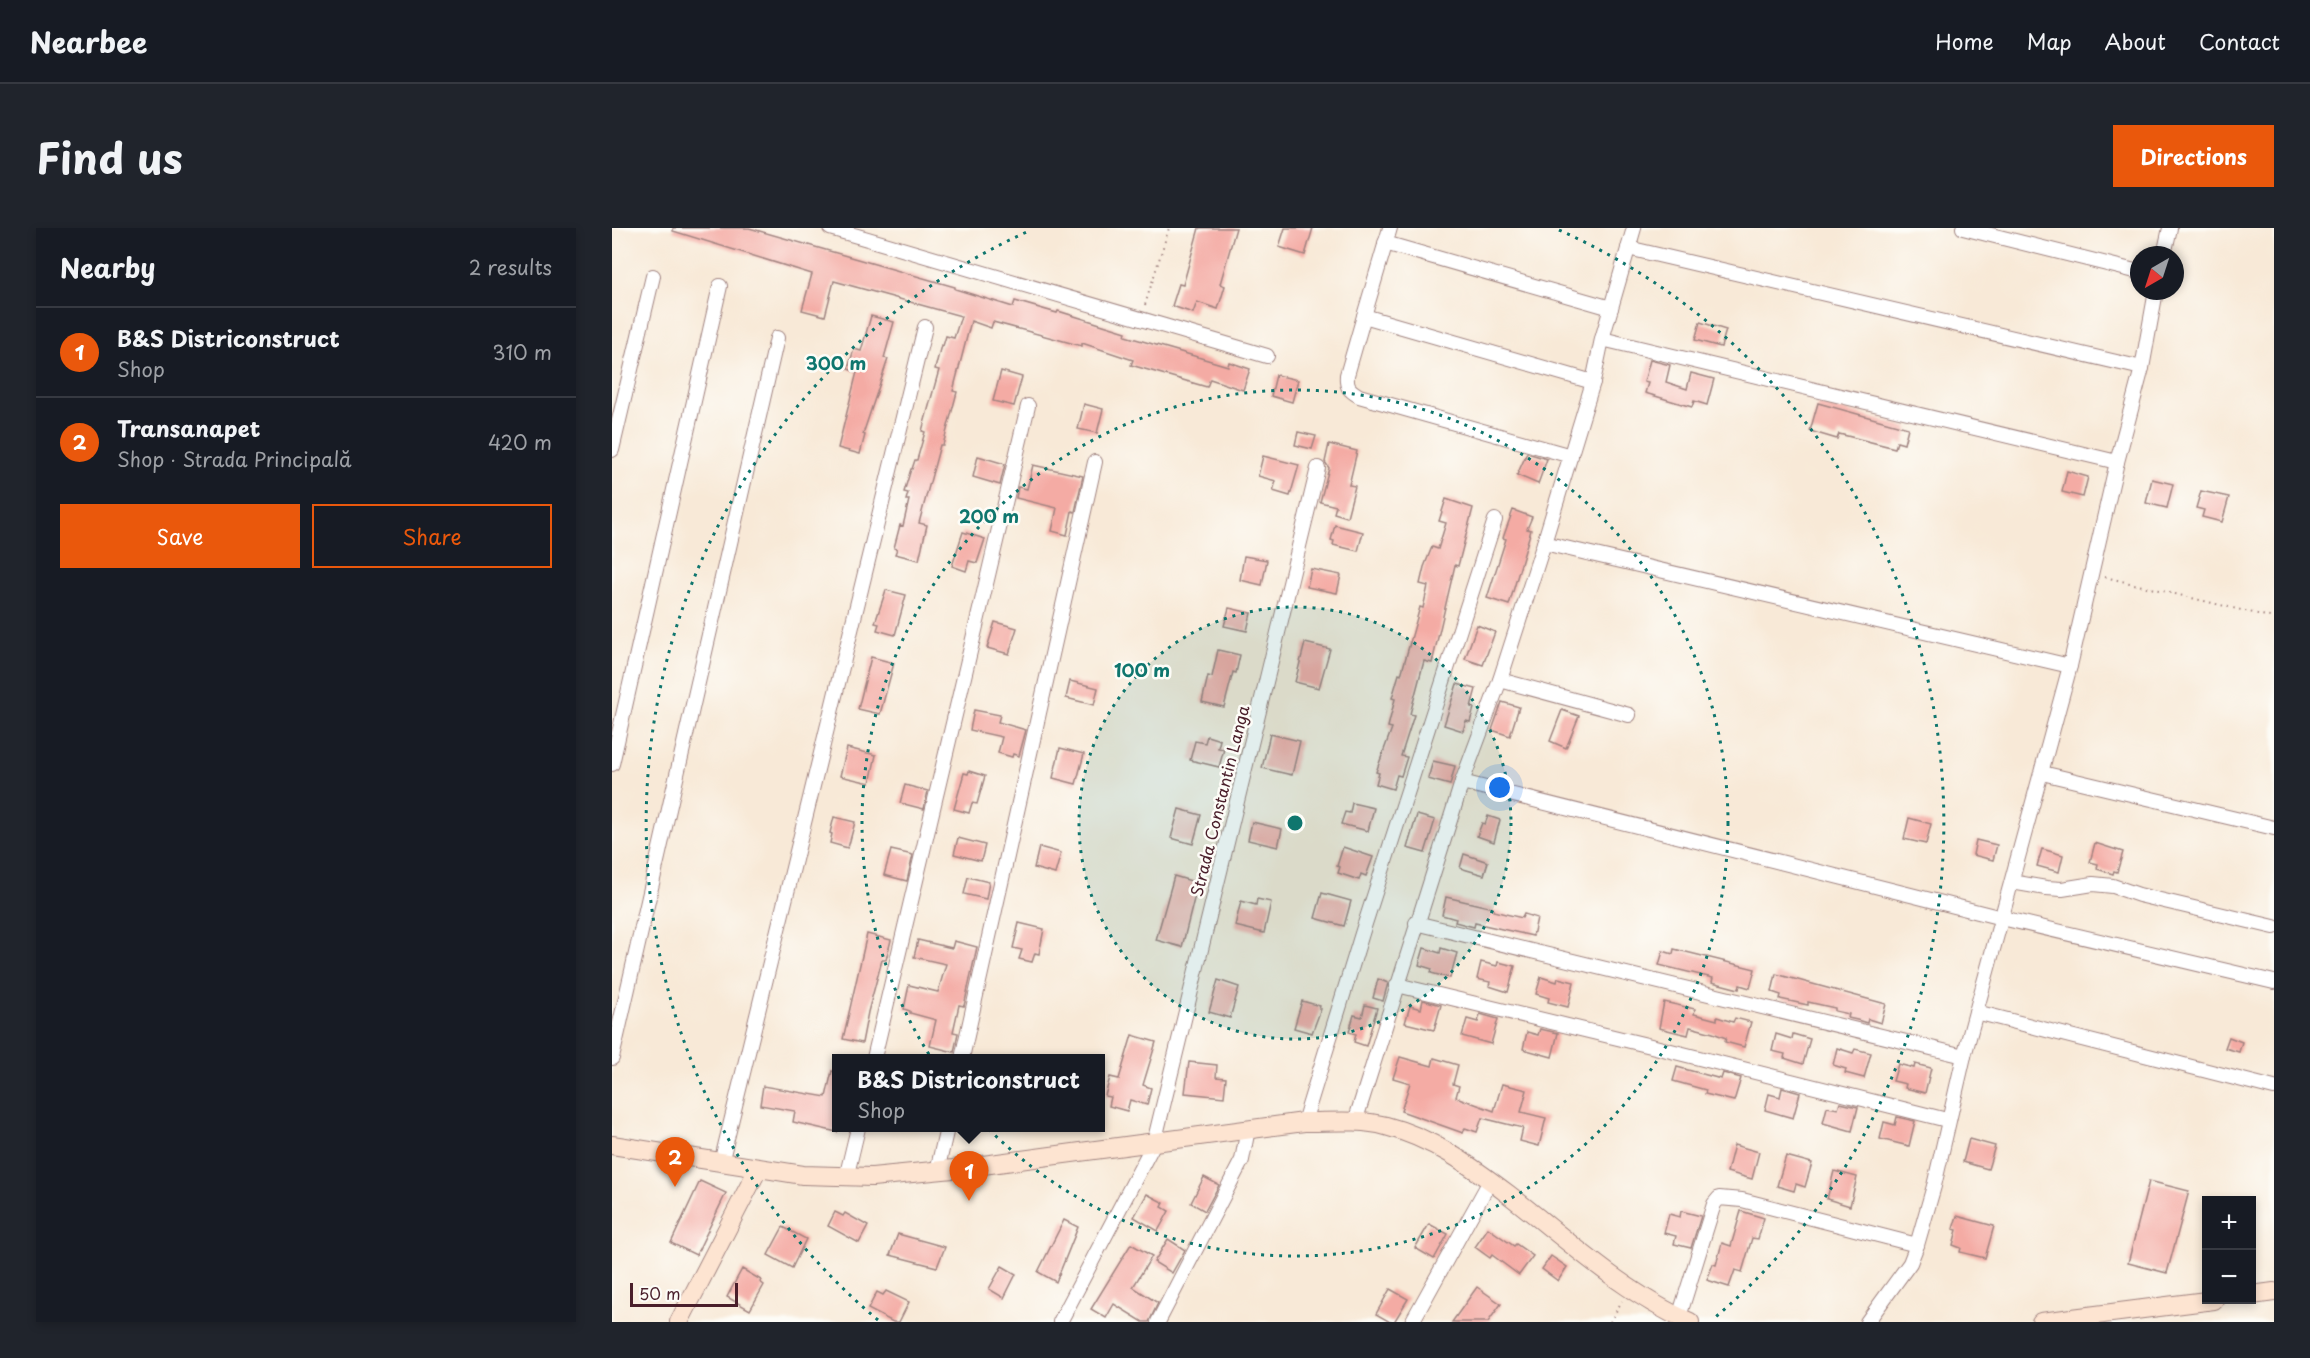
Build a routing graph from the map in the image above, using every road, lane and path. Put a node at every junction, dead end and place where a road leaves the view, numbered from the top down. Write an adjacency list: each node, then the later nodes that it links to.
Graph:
1 (830, 228): 16 (street)
2 (1169, 228): 16 (path)
3 (1390, 228): 7 (street)
4 (1634, 228): 9 (street)
5 (1962, 228): 10 (street)
6 (2170, 228): 8 (street)
7 (1385, 243): 14 (street); 15 (street)
8 (2166, 246)
9 (1628, 248): 14 (street); 21 (street)
10 (2130, 270)
11 (653, 276): 24 (street)
12 (720, 286): 36 (street)
13 (2154, 300): 21 (street)
14 (1611, 308): 19 (street)
15 (1364, 316): 22 (street); 25 (street)
16 (1141, 319): 20 (street)
17 (925, 327): 60 (street)
18 (777, 338): 50 (street)
19 (1602, 339): 22 (street); 27 (street)
20 (1267, 356)
21 (2142, 368): 27 (street)
22 (1593, 382): 25 (street)
23 (1029, 406): 47 (street)
24 (612, 450)
25 (1571, 456): 30 (street)
26 (1095, 462): 48 (street)
27 (2117, 462): 31 (street)
28 (1318, 468): 58 (street, Strada Constantin Langa)
29 (1495, 520): 53 (street)
30 (1544, 543): 33 (street); 34 (street)
31 (2091, 573): 32 (path); 33 (street)
32 (2274, 618)
33 (2070, 666): 37 (street)
34 (1500, 680): 35 (street); 38 (street)
35 (1629, 715)
36 (612, 764)
37 (2042, 773): 39 (street); 40 (street)
38 (1462, 782): 41 (street); 42 (street)
39 (2274, 828)
40 (2012, 882): 41 (street); 43 (street)
41 (2002, 918): 44 (street); 46 (street)
42 (1416, 923): 45 (street); 49 (street)
43 (2274, 927)
44 (2274, 982)
45 (1397, 985): 52 (street); 54 (street)
46 (1976, 1012): 49 (street); 51 (street)
47 (875, 1054)
48 (963, 1054)
49 (1964, 1056): 52 (street)
50 (612, 1058)
51 (2274, 1088)
52 (1947, 1120): 65 (street)
53 (1304, 1122): 54 (main road); 55 (main road)
54 (1354, 1122): 64 (main road)
55 (1248, 1129): 58 (main road); 73 (street)
56 (857, 1132): 63 (street)
57 (946, 1132): 62 (street)
58 (1154, 1143): 62 (main road); 72 (street, Strada Constantin Langa)
59 (612, 1145): 60 (main road)
60 (721, 1163): 61 (main road)
61 (758, 1169): 63 (main road); 71 (main road)
62 (937, 1171): 63 (main road)
63 (846, 1178)
64 (1490, 1181): 66 (main road); 74 (street)
65 (1917, 1245): 70 (street); 76 (street)
66 (1629, 1288): 70 (main road); 75 (path)
67 (2274, 1292): 68 (main road)
68 (2256, 1294)
69 (2202, 1301): 77 (main road)
70 (1684, 1320)
71 (679, 1322)
72 (1060, 1322)
73 (1158, 1322)
74 (1412, 1322)
75 (1610, 1322)
76 (1867, 1322)
77 (2041, 1322)

